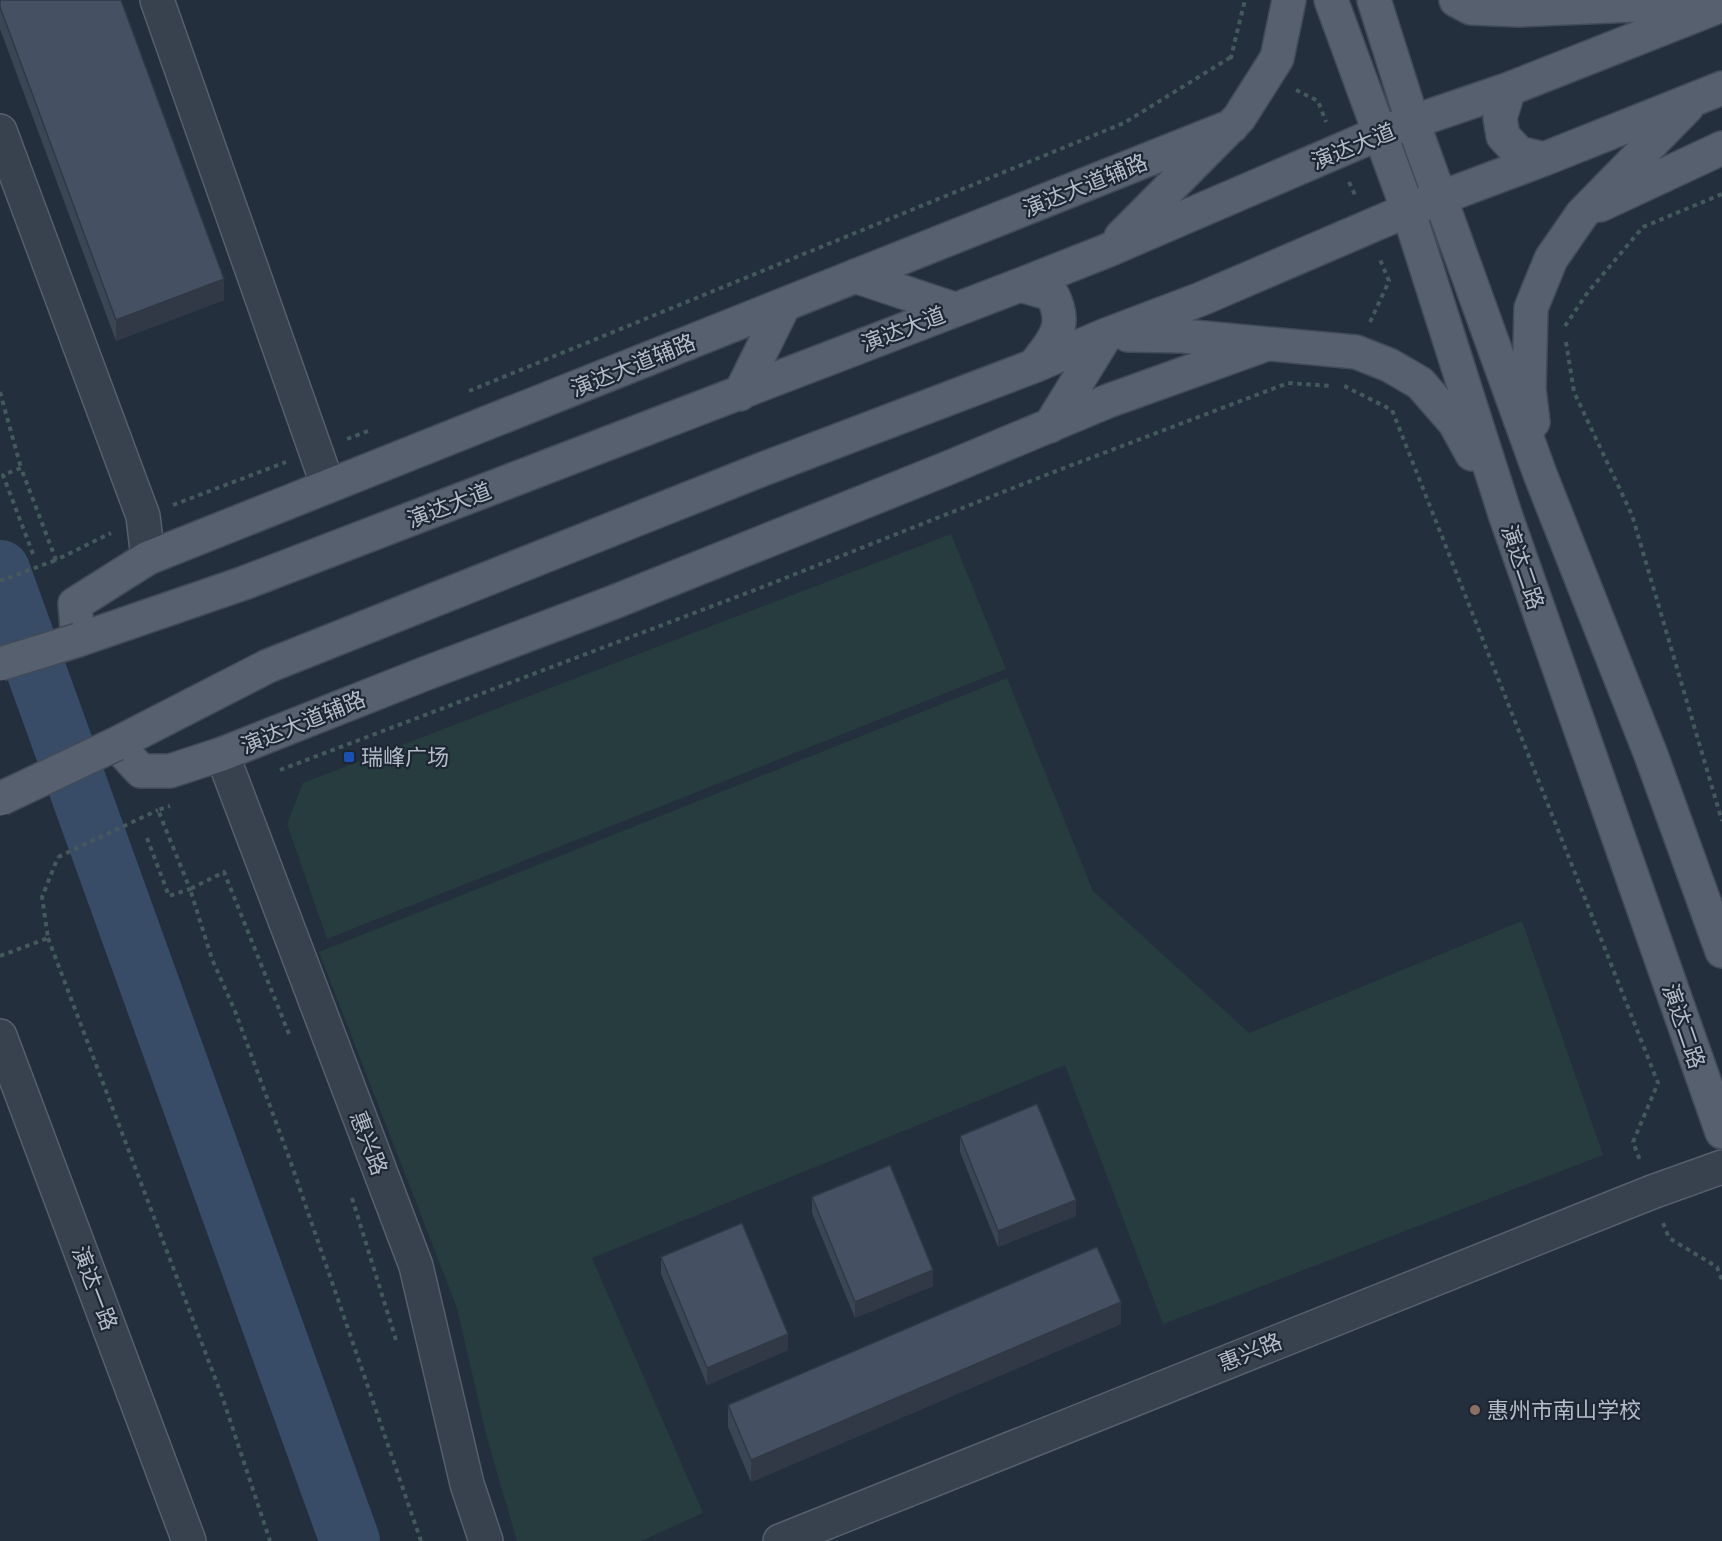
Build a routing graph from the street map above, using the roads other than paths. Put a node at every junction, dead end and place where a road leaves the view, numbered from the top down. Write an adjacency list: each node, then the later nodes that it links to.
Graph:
1 (157, 0): 31 (street)
2 (1289, 0): 12 (main road)
3 (1331, 0): 14 (main road, 演达二路)
4 (1374, 0): 11 (main road)
5 (1456, 0): 8 (main road)
6 (1551, 0): 8 (main road)
7 (1722, 3): 8 (main road); 9 (main road, 演达大道)
8 (1519, 10)
9 (1509, 89): 11 (main road, 演达大道); 16 (main road)
10 (1708, 93): 16 (main road); 19 (main road)
11 (1413, 123): 14 (main road, 演达大道); 17 (main road)
12 (1232, 126): 20 (main road); 21 (main road, 演达大道辅路)
13 (0, 131): 33 (street)
14 (1380, 133): 18 (main road, 演达二路); 20 (main road, 演达大道)
15 (1722, 148): 19 (main road)
16 (1544, 159): 17 (main road)
17 (1441, 199): 18 (main road); 30 (main road)
18 (1408, 210): 25 (main road); 32 (main road, 演达二路)
19 (1582, 214): 30 (main road)
20 (1106, 251): 22 (main road, 演达大道)
21 (855, 276): 23 (main road, 演达大道辅路); 24 (main road)
22 (1020, 285): 24 (main road, 演达大道); 27 (main road)
23 (784, 305): 28 (main road); 31 (main road, 演达大道辅路)
24 (954, 309): 28 (main road, 演达大道)
25 (1106, 335): 26 (main road); 27 (main road); 29 (main road)
26 (1267, 344): 29 (main road, 演达大道辅路); 32 (main road)
27 (1034, 366): 36 (main road)
28 (740, 394): 34 (main road, 演达大道)
29 (1050, 426): 37 (main road, 演达大道辅路)
30 (1540, 474): 39 (main road)
31 (328, 486): 33 (main road, 演达大道辅路)
32 (1504, 514): 41 (main road, 演达二路)
33 (148, 558): 34 (main road, 演达大道辅路)
34 (78, 640): 35 (main road, 演达大道, bridge)
35 (0, 664)
36 (116, 744): 37 (main road, 演达大道辅路); 38 (main road, bridge)
37 (222, 754): 44 (street, 惠兴路)
38 (0, 800)
39 (1722, 951)
40 (0, 1036): 43 (street, 演达一路)
41 (1722, 1132)
42 (1722, 1167): 45 (street, 惠兴路)
43 (189, 1541)
44 (486, 1541)
45 (780, 1541)

